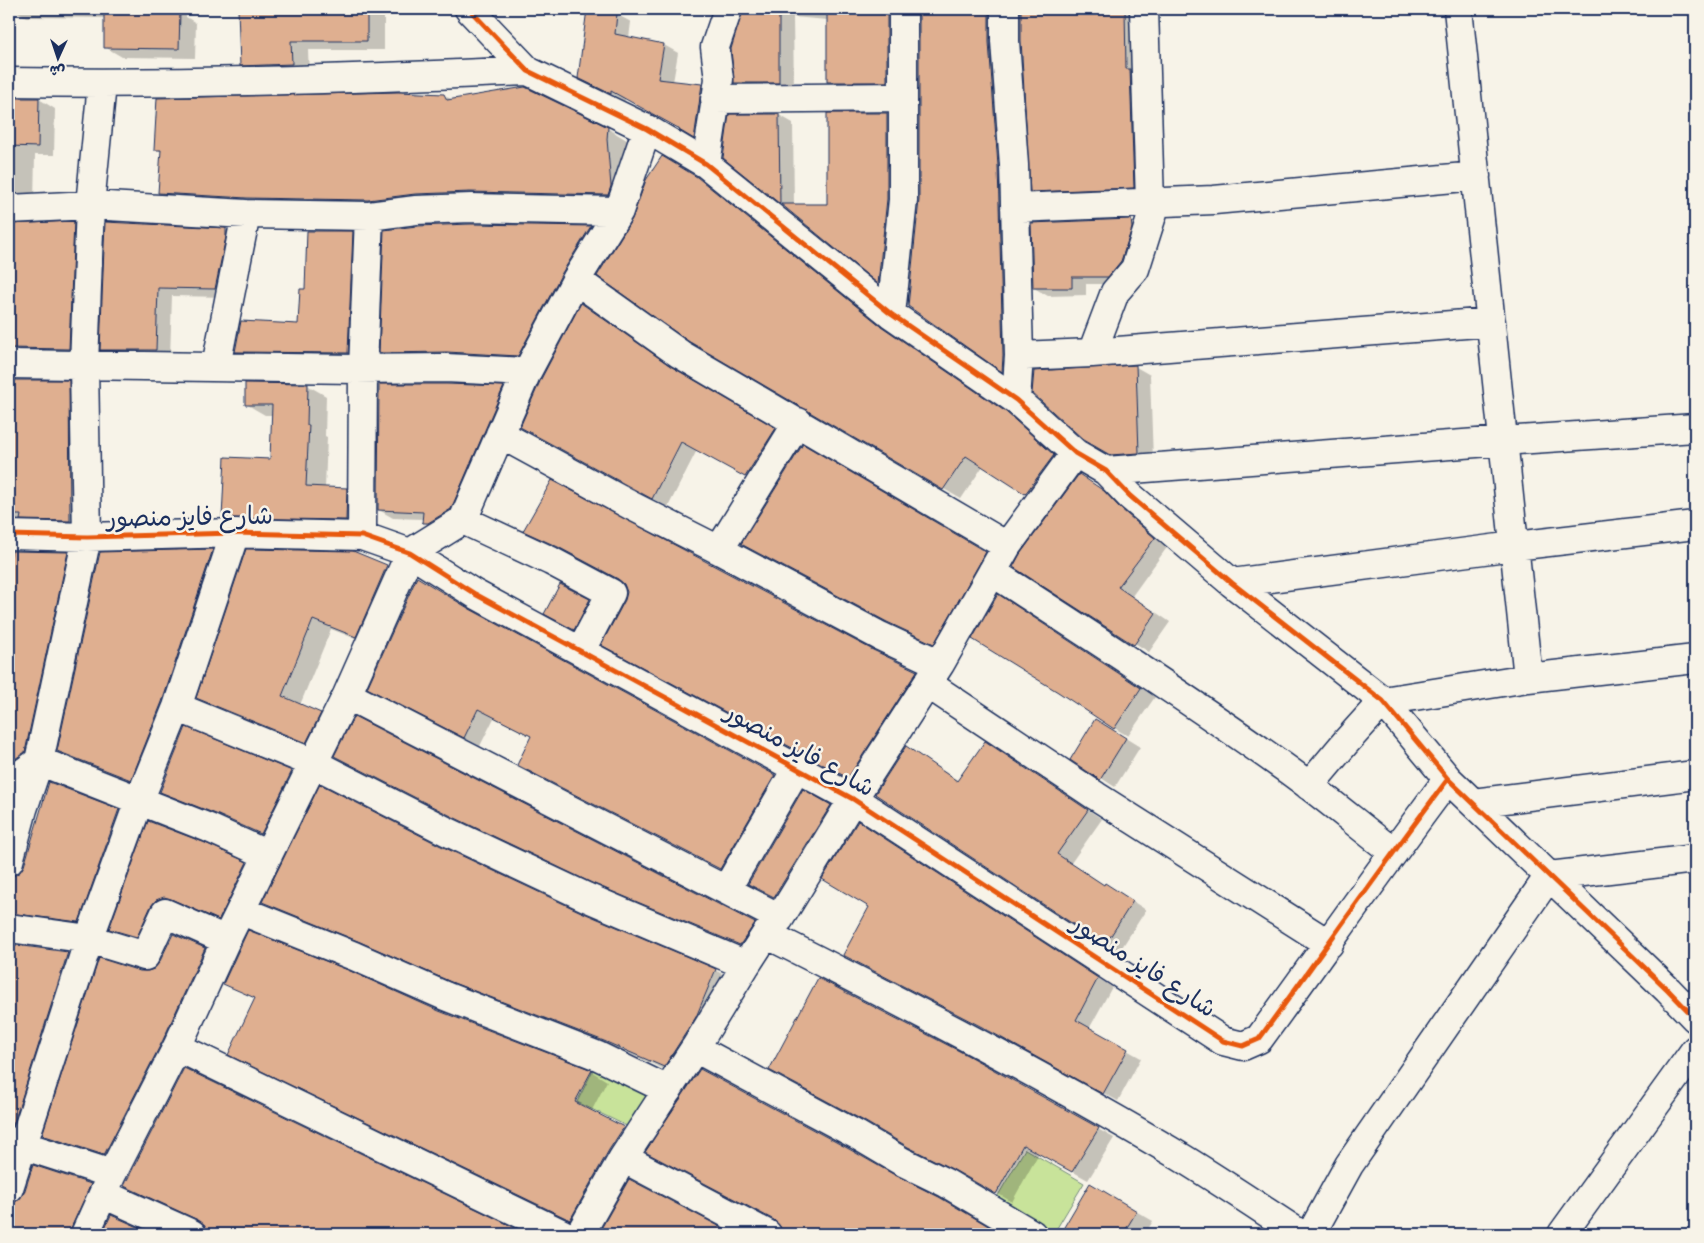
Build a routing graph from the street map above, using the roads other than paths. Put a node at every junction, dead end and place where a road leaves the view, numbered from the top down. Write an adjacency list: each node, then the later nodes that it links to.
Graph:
1 (469, 9): 7 (street)
2 (728, 9): 11 (street)
3 (902, 9): 10 (street)
4 (1006, 9): 17 (street)
5 (1144, 9): 15 (street)
6 (1458, 9): 14 (street)
7 (528, 71): 9 (street); 12 (street)
8 (9, 82): 9 (street)
9 (102, 84): 16 (street)
10 (903, 97): 11 (street); 23 (street)
11 (715, 99): 13 (street)
12 (647, 129): 13 (street); 19 (street)
13 (706, 164): 23 (street)
14 (1476, 176): 15 (street); 24 (street)
15 (1153, 203): 17 (street); 25 (street)
16 (90, 205): 18 (street); 20 (street); 28 (street)
17 (1015, 208): 26 (street)
18 (9, 209)
19 (619, 211): 21 (street); 22 (street)
20 (246, 214): 21 (street); 29 (street)
21 (369, 216): 30 (street)
22 (576, 280): 31 (street); 33 (street)
23 (892, 314): 32 (street)
24 (1491, 322): 25 (street); 36 (street)
25 (1092, 353): 26 (street)
26 (1019, 356): 32 (street)
27 (9, 364): 28 (street)
28 (84, 365): 29 (street); 44 (street)
29 (216, 366): 30 (street)
30 (363, 368): 31 (street); 43 (street)
31 (527, 372): 35 (street)
32 (1016, 400): 37 (street)
33 (798, 422): 45 (street); 47 (street)
34 (1695, 428): 36 (street)
35 (500, 434): 39 (street); 47 (street)
36 (1503, 441): 38 (street); 46 (street)
37 (1075, 453): 38 (street); 45 (street)
38 (1106, 471): 50 (street)
39 (462, 520): 48 (street); 51 (street)
40 (1695, 525): 46 (street)
41 (235, 533): 43 (street, شارع فايز منصور); 44 (street, شارع فايز منصور); 57 (street)
42 (9, 535): 44 (street, شارع فايز منصور)
43 (362, 536): 48 (street, شارع فايز منصور)
44 (87, 537): 58 (street)
45 (1007, 546): 49 (street)
46 (1514, 546): 50 (street); 54 (street)
47 (719, 550): 53 (street)
48 (410, 553): 51 (street, شارع فايز منصور); 55 (street)
49 (992, 572): 53 (street); 64 (street)
50 (1232, 582): 56 (street)
51 (581, 650): 60 (street, شارع فايز منصور)
52 (1695, 659): 54 (street)
53 (934, 674): 65 (street); 79 (street)
54 (1528, 678): 56 (street)
55 (347, 696): 59 (street); 73 (street)
56 (1383, 700): 63 (street); 64 (street)
57 (177, 707): 59 (street); 66 (street)
58 (39, 760): 62 (street); 66 (street); 71 (street)
59 (313, 763): 69 (street); 80 (street)
60 (797, 768): 65 (street, شارع فايز منصور); 73 (street)
61 (1695, 775): 67 (street)
62 (9, 776)
63 (1448, 779): 67 (street); 68 (street, شارع فايز منصور)
64 (1309, 786): 68 (street)
65 (853, 799): 75 (street); 79 (street, شارع فايز منصور)
66 (139, 801): 69 (street); 77 (street)
67 (1473, 803): 72 (street)
68 (1393, 852): 79 (street, شارع فايز منصور)
69 (268, 855): 74 (street)
70 (1695, 859): 72 (street)
71 (9, 861)
72 (1549, 876): 82 (street); 99 (street)
73 (726, 890): 75 (street)
74 (242, 911): 78 (street); 87 (street)
75 (773, 926): 80 (street); 98 (street)
76 (9, 928): 77 (street)
77 (89, 938): 78 (street); 88 (street)
78 (226, 940): 84 (street)
79 (1329, 944)
80 (746, 965): 85 (street)
81 (1695, 987): 82 (street)
82 (1668, 990): 83 (street)
83 (1695, 1018)
84 (177, 1047): 90 (street); 94 (street)
85 (695, 1048): 87 (street); 97 (street)
86 (1695, 1050): 100 (street)
87 (668, 1090): 89 (street)
88 (15, 1142): 90 (street); 91 (street)
89 (623, 1158): 95 (street); 96 (street)
90 (107, 1184): 92 (street); 93 (street)
91 (9, 1188)
92 (85, 1234)
93 (192, 1234)
94 (563, 1234)
95 (580, 1234)
96 (767, 1234)
97 (1032, 1234)
98 (1300, 1234)
99 (1311, 1234)
100 (1562, 1234)

